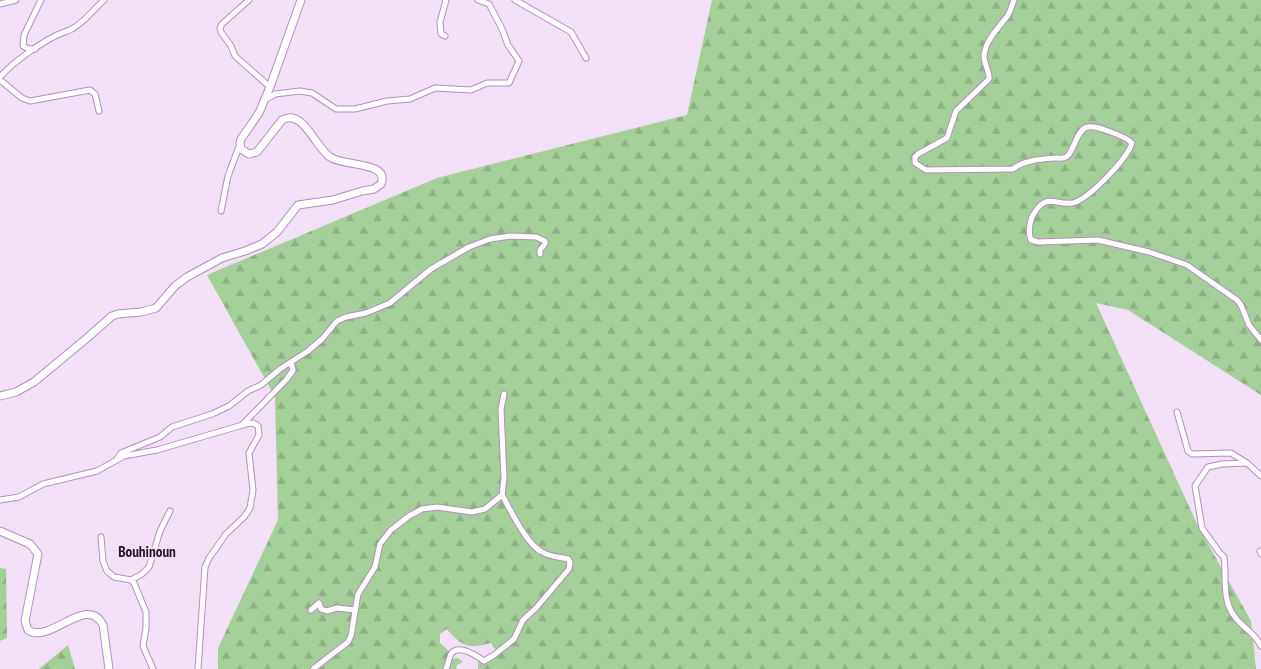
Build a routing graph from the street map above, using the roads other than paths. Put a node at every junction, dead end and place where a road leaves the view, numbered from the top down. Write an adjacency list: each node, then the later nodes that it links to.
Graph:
1 (16, 0): 10 (street)
2 (41, 0): 12 (street)
3 (104, 0): 12 (street)
4 (249, 0): 15 (street)
5 (301, 0): 15 (main road)
6 (446, 0): 11 (street)
7 (478, 0): 16 (street)
8 (515, 0): 13 (street)
9 (1014, 0): 21 (street)
10 (0, 4)
11 (445, 36)
12 (35, 49): 14 (street)
13 (586, 58)
14 (0, 79): 17 (street)
15 (270, 88): 16 (main road)
16 (264, 100): 18 (main road)
17 (99, 111)
18 (240, 143): 19 (street); 24 (main road)
19 (221, 211)
20 (540, 254): 22 (street)
21 (1261, 340)
22 (291, 363): 26 (street); 27 (street)
23 (504, 394): 30 (street)
24 (0, 396)
25 (1177, 412): 28 (street)
26 (242, 425): 27 (street); 41 (street)
27 (117, 460): 31 (street)
28 (1247, 463): 29 (street); 38 (street)
29 (1261, 476)
30 (502, 494): 37 (street); 43 (street)
31 (0, 500)
32 (170, 511): 35 (street)
33 (0, 531): 39 (main road)
34 (101, 538): 35 (street)
35 (131, 580): 40 (street)
36 (311, 610): 37 (street)
37 (356, 610): 42 (street)
38 (1261, 646)
39 (109, 669)
40 (153, 669)
41 (198, 669)
42 (313, 669)
43 (446, 669)

